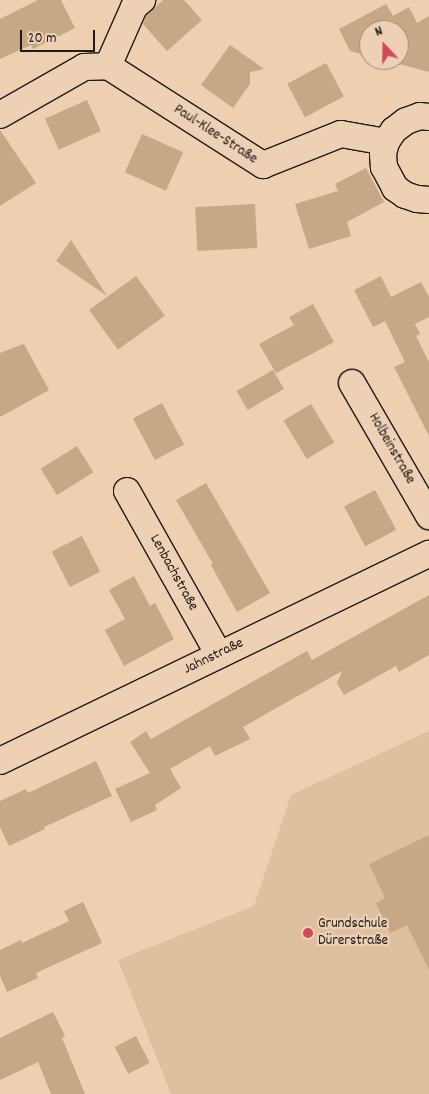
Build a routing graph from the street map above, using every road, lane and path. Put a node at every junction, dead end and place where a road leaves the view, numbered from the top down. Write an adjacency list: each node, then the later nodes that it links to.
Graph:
1 (142, 0): 2 (street)
2 (108, 66): 3 (street); 5 (street, Paul-Klee-Straße)
3 (0, 115)
4 (429, 117): 5 (street)
5 (386, 142): 6 (street)
6 (429, 200)
7 (352, 383): 9 (street, Holbeinstraße)
8 (127, 491): 11 (street, Lenbachstraße)
9 (429, 516)
10 (429, 554): 11 (street, Jahnstraße)
11 (219, 655): 12 (street, Jahnstraße)
12 (0, 761)

